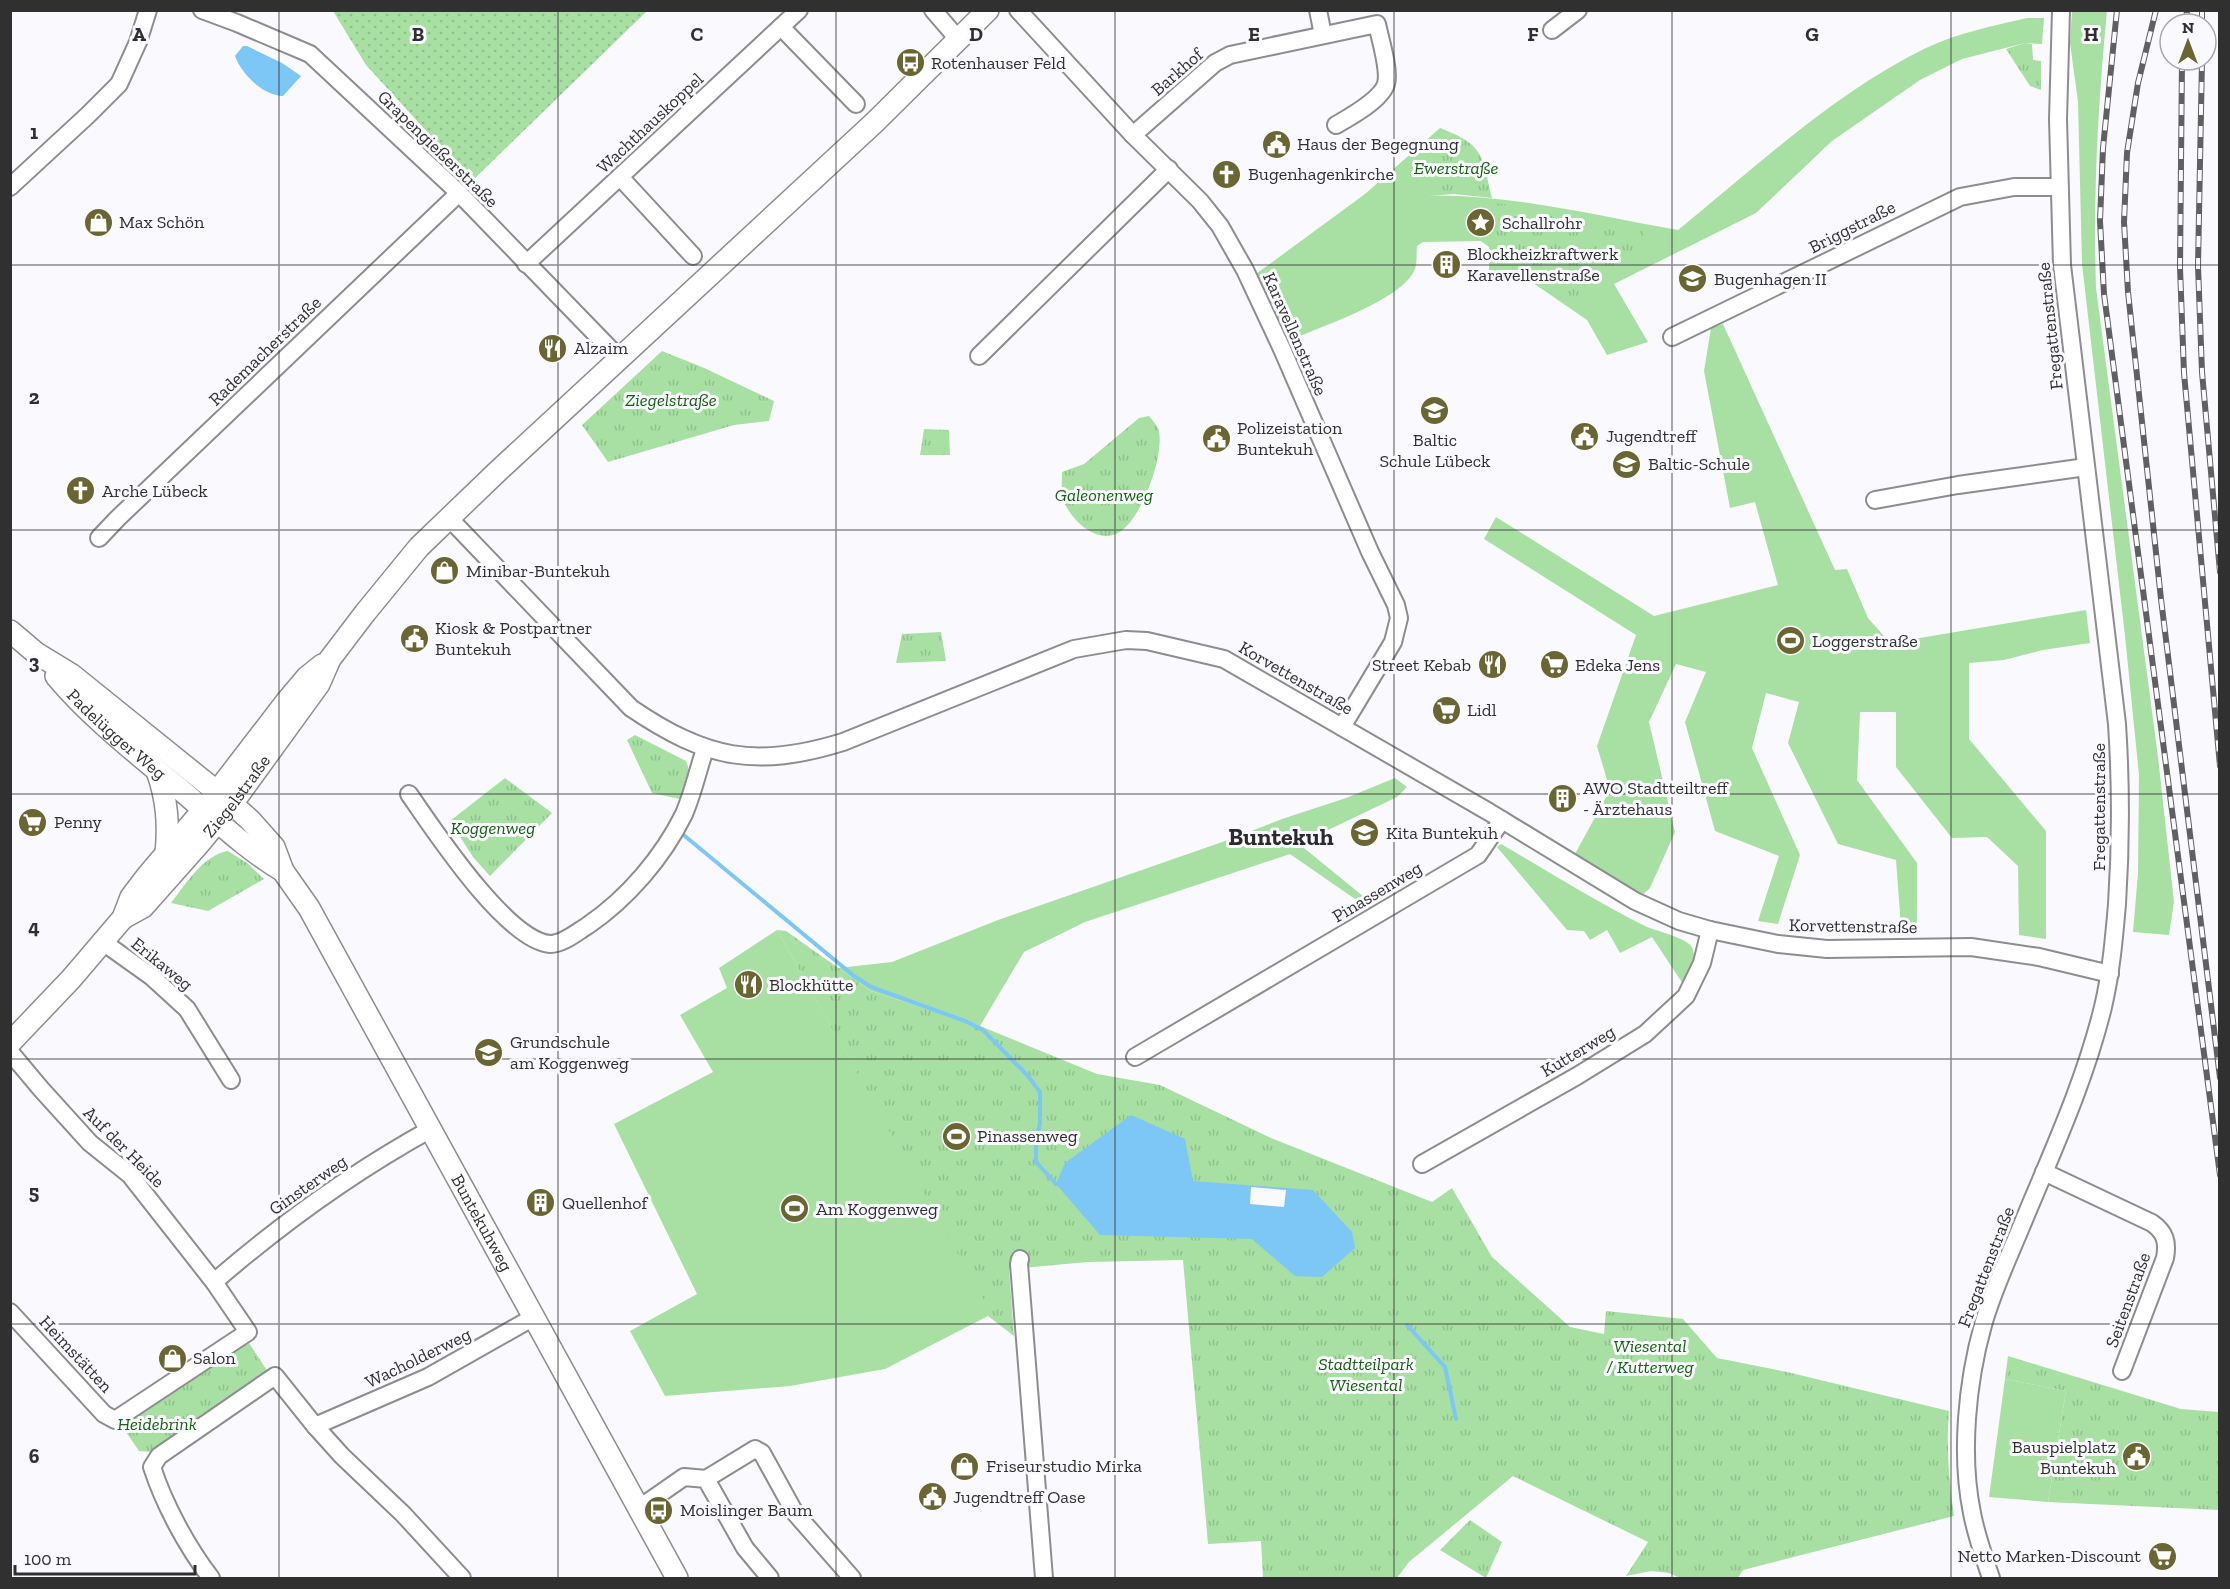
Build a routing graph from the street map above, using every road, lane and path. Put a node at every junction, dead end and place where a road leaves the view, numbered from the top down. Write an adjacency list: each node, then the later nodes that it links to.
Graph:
1 (148, 10): 20 (street)
2 (202, 10): 22 (street, Grapengießerstraße)
3 (799, 10): 11 (street, Wachthauskoppel)
4 (933, 10): 14 (street)
5 (988, 10): 14 (main road, Ziegelstraße)
6 (1018, 10): 17 (street, Karavellenstraße)
7 (1318, 10): 13 (street)
8 (1578, 10): 12 (street)
9 (2061, 10): 21 (street, Fregattenstraße)
10 (1376, 17): 13 (street, Barkhof); 16 (street, Barkhof)
11 (781, 27): 15 (street); 19 (street, Wachthauskoppel)
12 (1552, 30)
13 (1323, 35): 17 (street, Barkhof)
14 (958, 39): 27 (main road, Ziegelstraße)
15 (856, 104)
16 (1336, 125)
17 (1133, 135): 18 (street, Karavellenstraße)
18 (1169, 169): 26 (street); 34 (street, Karavellenstraße)
19 (620, 177): 23 (street); 24 (street, Wachthauskoppel)
20 (10, 187)
21 (2058, 187): 25 (street, Briggstraße); 28 (street, Fregattenstraße)
22 (459, 193): 24 (street, Grapengießerstraße); 31 (street, Rademacherstraße)
23 (693, 256)
24 (526, 264): 27 (street, Grapengießerstraße)
25 (1672, 338)
26 (979, 356)
27 (619, 358): 30 (main road, Ziegelstraße)
28 (2086, 467): 29 (street); 46 (street, Fregattenstraße)
29 (1875, 500)
30 (449, 518): 35 (street, Korvettenstraße); 38 (main road, Ziegelstraße)
31 (99, 538)
32 (10, 631): 33 (main road, Padelügger Weg)
33 (36, 653): 36 (main road, Padelügger Weg); 38 (main road, Padelügger Weg)
34 (1342, 727): 35 (street, Korvettenstraße); 40 (street, Korvettenstraße)
35 (705, 749): 37 (street)
36 (157, 770): 39 (main road, Padelügger Weg); 41 (main road)
37 (409, 794)
38 (224, 798): 39 (main road, Ziegelstraße); 42 (main road, Buntekuhweg)
39 (210, 816): 41 (main road, Ziegelstraße); 42 (main road, Buntekuhweg); 43 (main road, Ziegelstraße)
40 (1502, 820): 44 (street, Korvettenstraße); 49 (street, Pinassenweg)
41 (166, 854): 43 (main road, Ziegelstraße)
42 (284, 871): 51 (main road, Buntekuhweg)
43 (123, 918): 45 (main road, Ziegelstraße)
44 (1710, 930): 46 (street, Korvettenstraße); 52 (street, Kutterweg)
45 (103, 942): 47 (main road, Ziegelstraße); 50 (street, Erikaweg)
46 (2110, 974): 53 (street, Fregattenstraße)
47 (10, 1043)
48 (10, 1052): 55 (street, Auf der Heide)
49 (1135, 1057)
50 (231, 1080)
51 (431, 1129): 55 (street, Ginsterweg); 57 (main road, Buntekuhweg)
52 (1422, 1164)
53 (2044, 1172): 58 (street, Seitenstraße); 69 (street, Fregattenstraße)
54 (1020, 1259): 68 (street)
55 (214, 1282): 59 (street, Auf der Heide)
56 (10, 1312): 59 (street, Heimstätten)
57 (534, 1317): 60 (street, Wacholderweg); 62 (main road, Buntekuhweg)
58 (2122, 1371)
59 (116, 1420)
60 (315, 1426): 63 (street); 64 (street)
61 (706, 1479): 62 (street); 66 (street); 67 (street)
62 (638, 1509): 65 (main road, Buntekuhweg)
63 (211, 1578)
64 (462, 1578)
65 (677, 1578)
66 (770, 1578)
67 (852, 1578)
68 (1044, 1578)
69 (1990, 1578)

